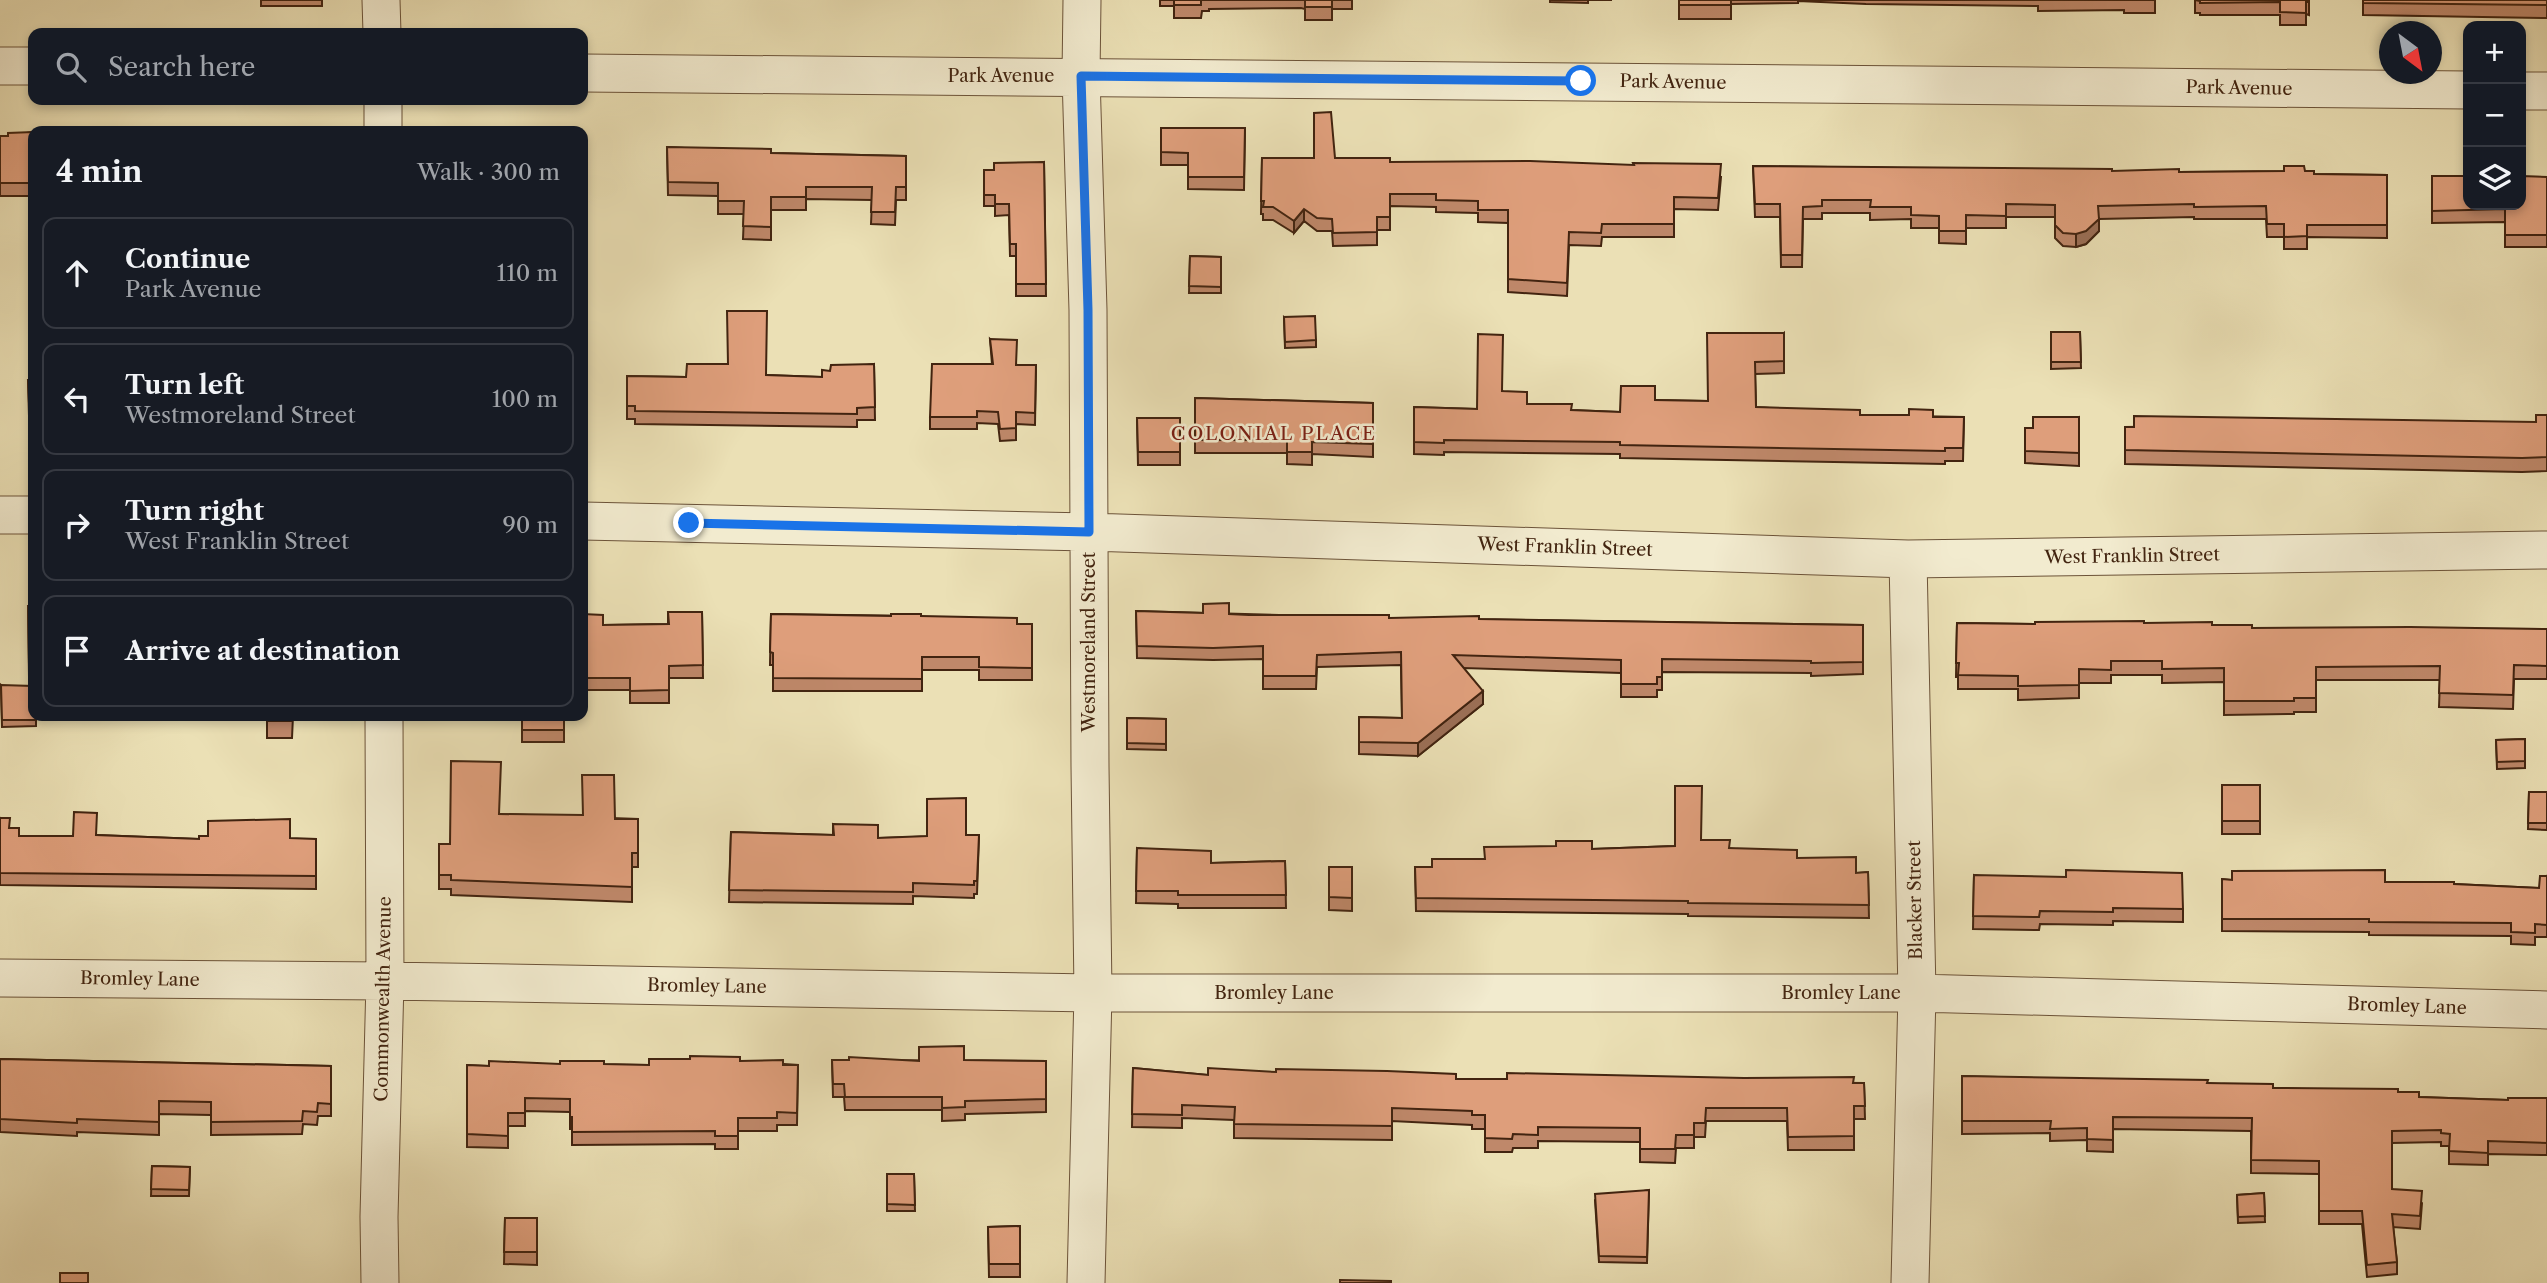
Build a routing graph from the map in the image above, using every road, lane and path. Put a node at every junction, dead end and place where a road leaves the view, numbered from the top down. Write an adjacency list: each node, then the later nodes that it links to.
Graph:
1 (381, 0): 3 (street)
2 (1082, 0): 7 (street, Westmoreland Street)
3 (382, 28)
4 (0, 66): 5 (street)
5 (28, 66)
6 (588, 73): 7 (street, Park Avenue)
7 (1081, 76): 8 (street, Park Avenue); 16 (street, Westmoreland Street)
8 (2463, 90)
9 (2526, 91): 10 (street)
10 (2547, 91)
11 (383, 105): 12 (street)
12 (383, 126)
13 (0, 515): 14 (street)
14 (28, 515)
15 (588, 521): 16 (street, West Franklin Street)
16 (1089, 532): 18 (street, West Franklin Street); 22 (street, Westmoreland Street)
17 (2547, 550): 18 (street, West Franklin Street)
18 (1908, 559): 23 (street, Blacker Street)
19 (384, 721): 21 (street, Commonwealth Avenue)
20 (0, 978): 21 (street, Bromley Lane)
21 (385, 981): 22 (street, Bromley Lane); 25 (street, Commonwealth Avenue)
22 (1093, 993): 23 (street, Bromley Lane); 26 (street, Westmoreland Street)
23 (1917, 993): 24 (street, Bromley Lane); 27 (street, Blacker Street)
24 (2547, 1010)
25 (380, 1283)
26 (1086, 1283)
27 (1910, 1283)

